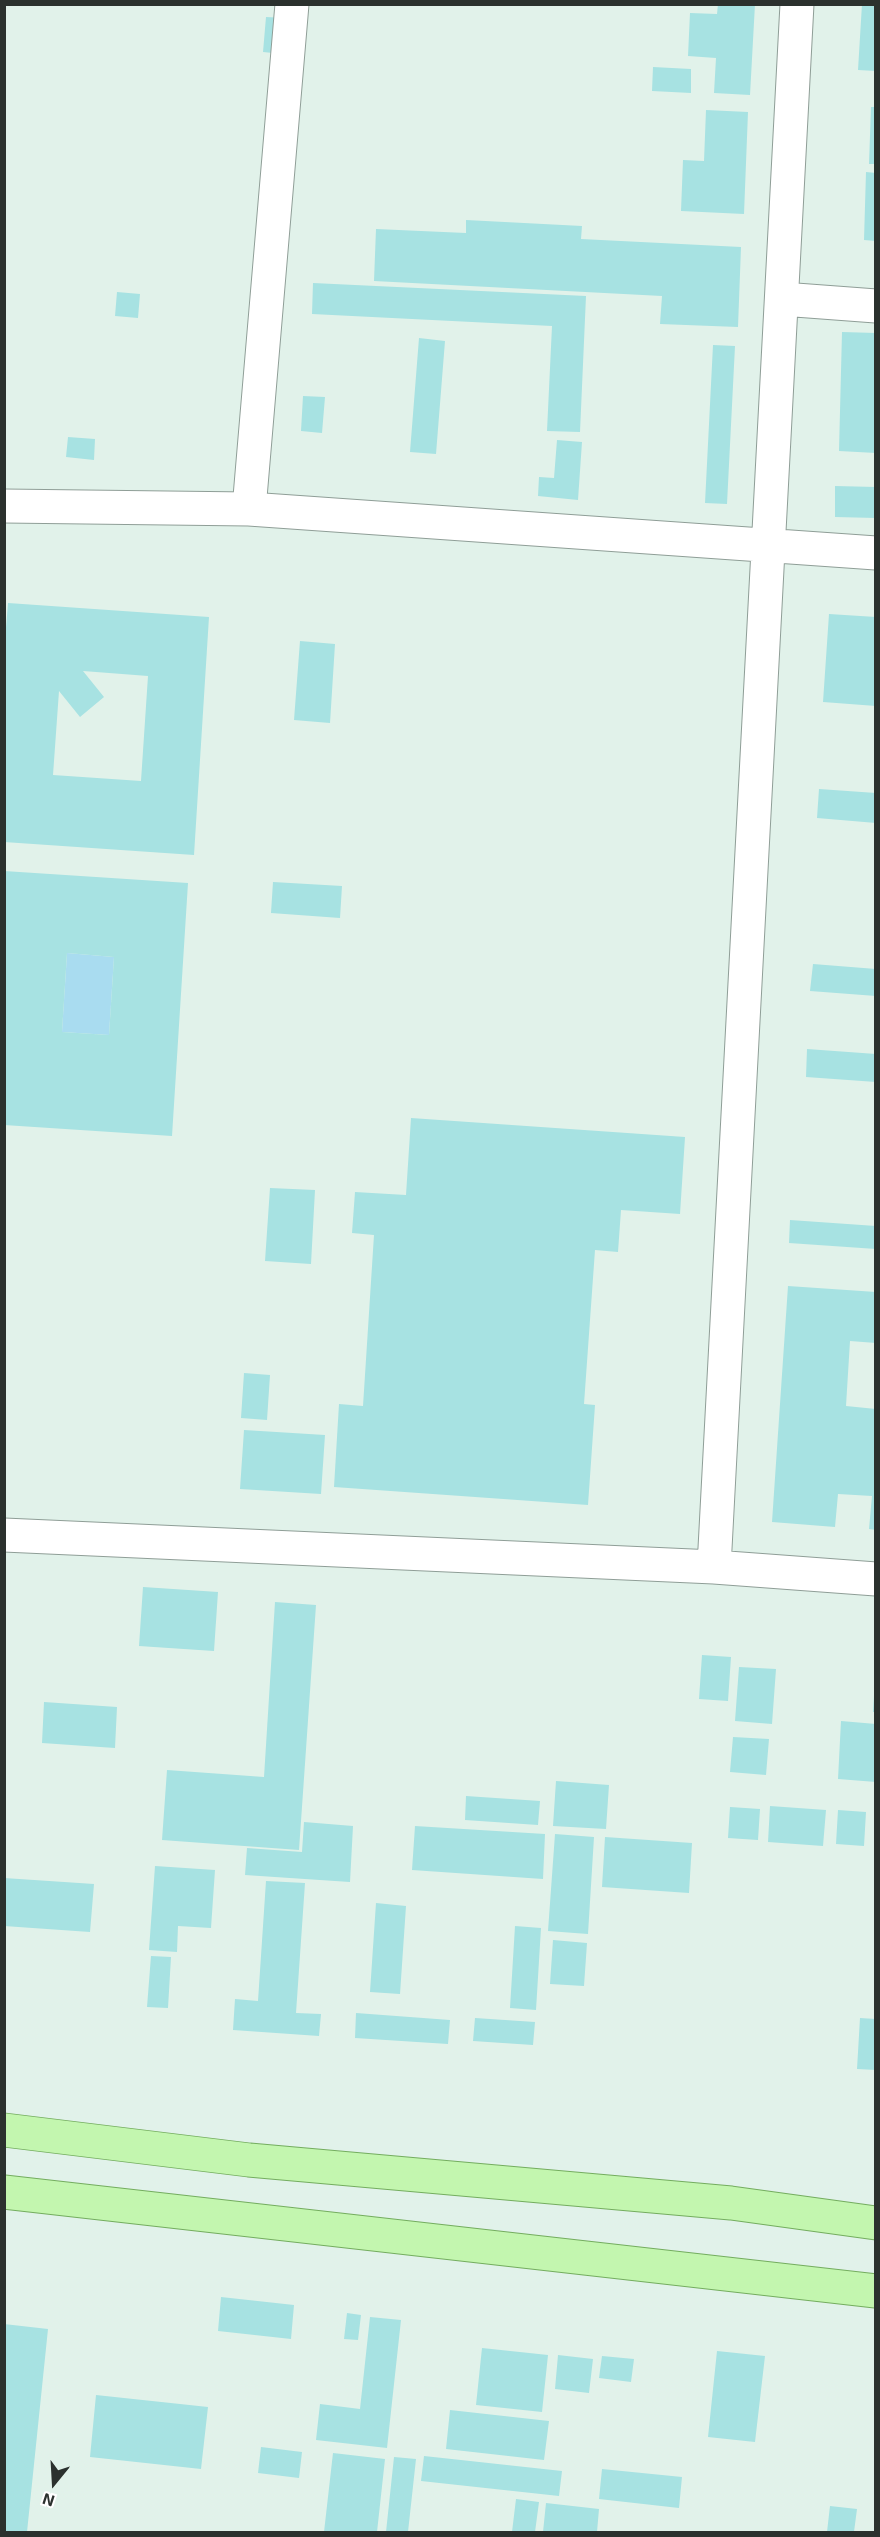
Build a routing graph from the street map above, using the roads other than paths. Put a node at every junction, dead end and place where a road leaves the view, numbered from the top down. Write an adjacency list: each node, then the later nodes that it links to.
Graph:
1 (292, 4): 6 (street)
2 (797, 4): 3 (street)
3 (782, 299): 4 (street); 7 (street)
4 (876, 306)
5 (4, 506): 6 (street)
6 (249, 509): 7 (street)
7 (768, 547): 8 (street); 10 (street)
8 (876, 553)
9 (4, 1535): 10 (street)
10 (714, 1567): 11 (street)
11 (876, 1579)
12 (4, 2130): 14 (main road)
13 (4, 2192): 15 (main road)
14 (876, 2223)
15 (876, 2291)

